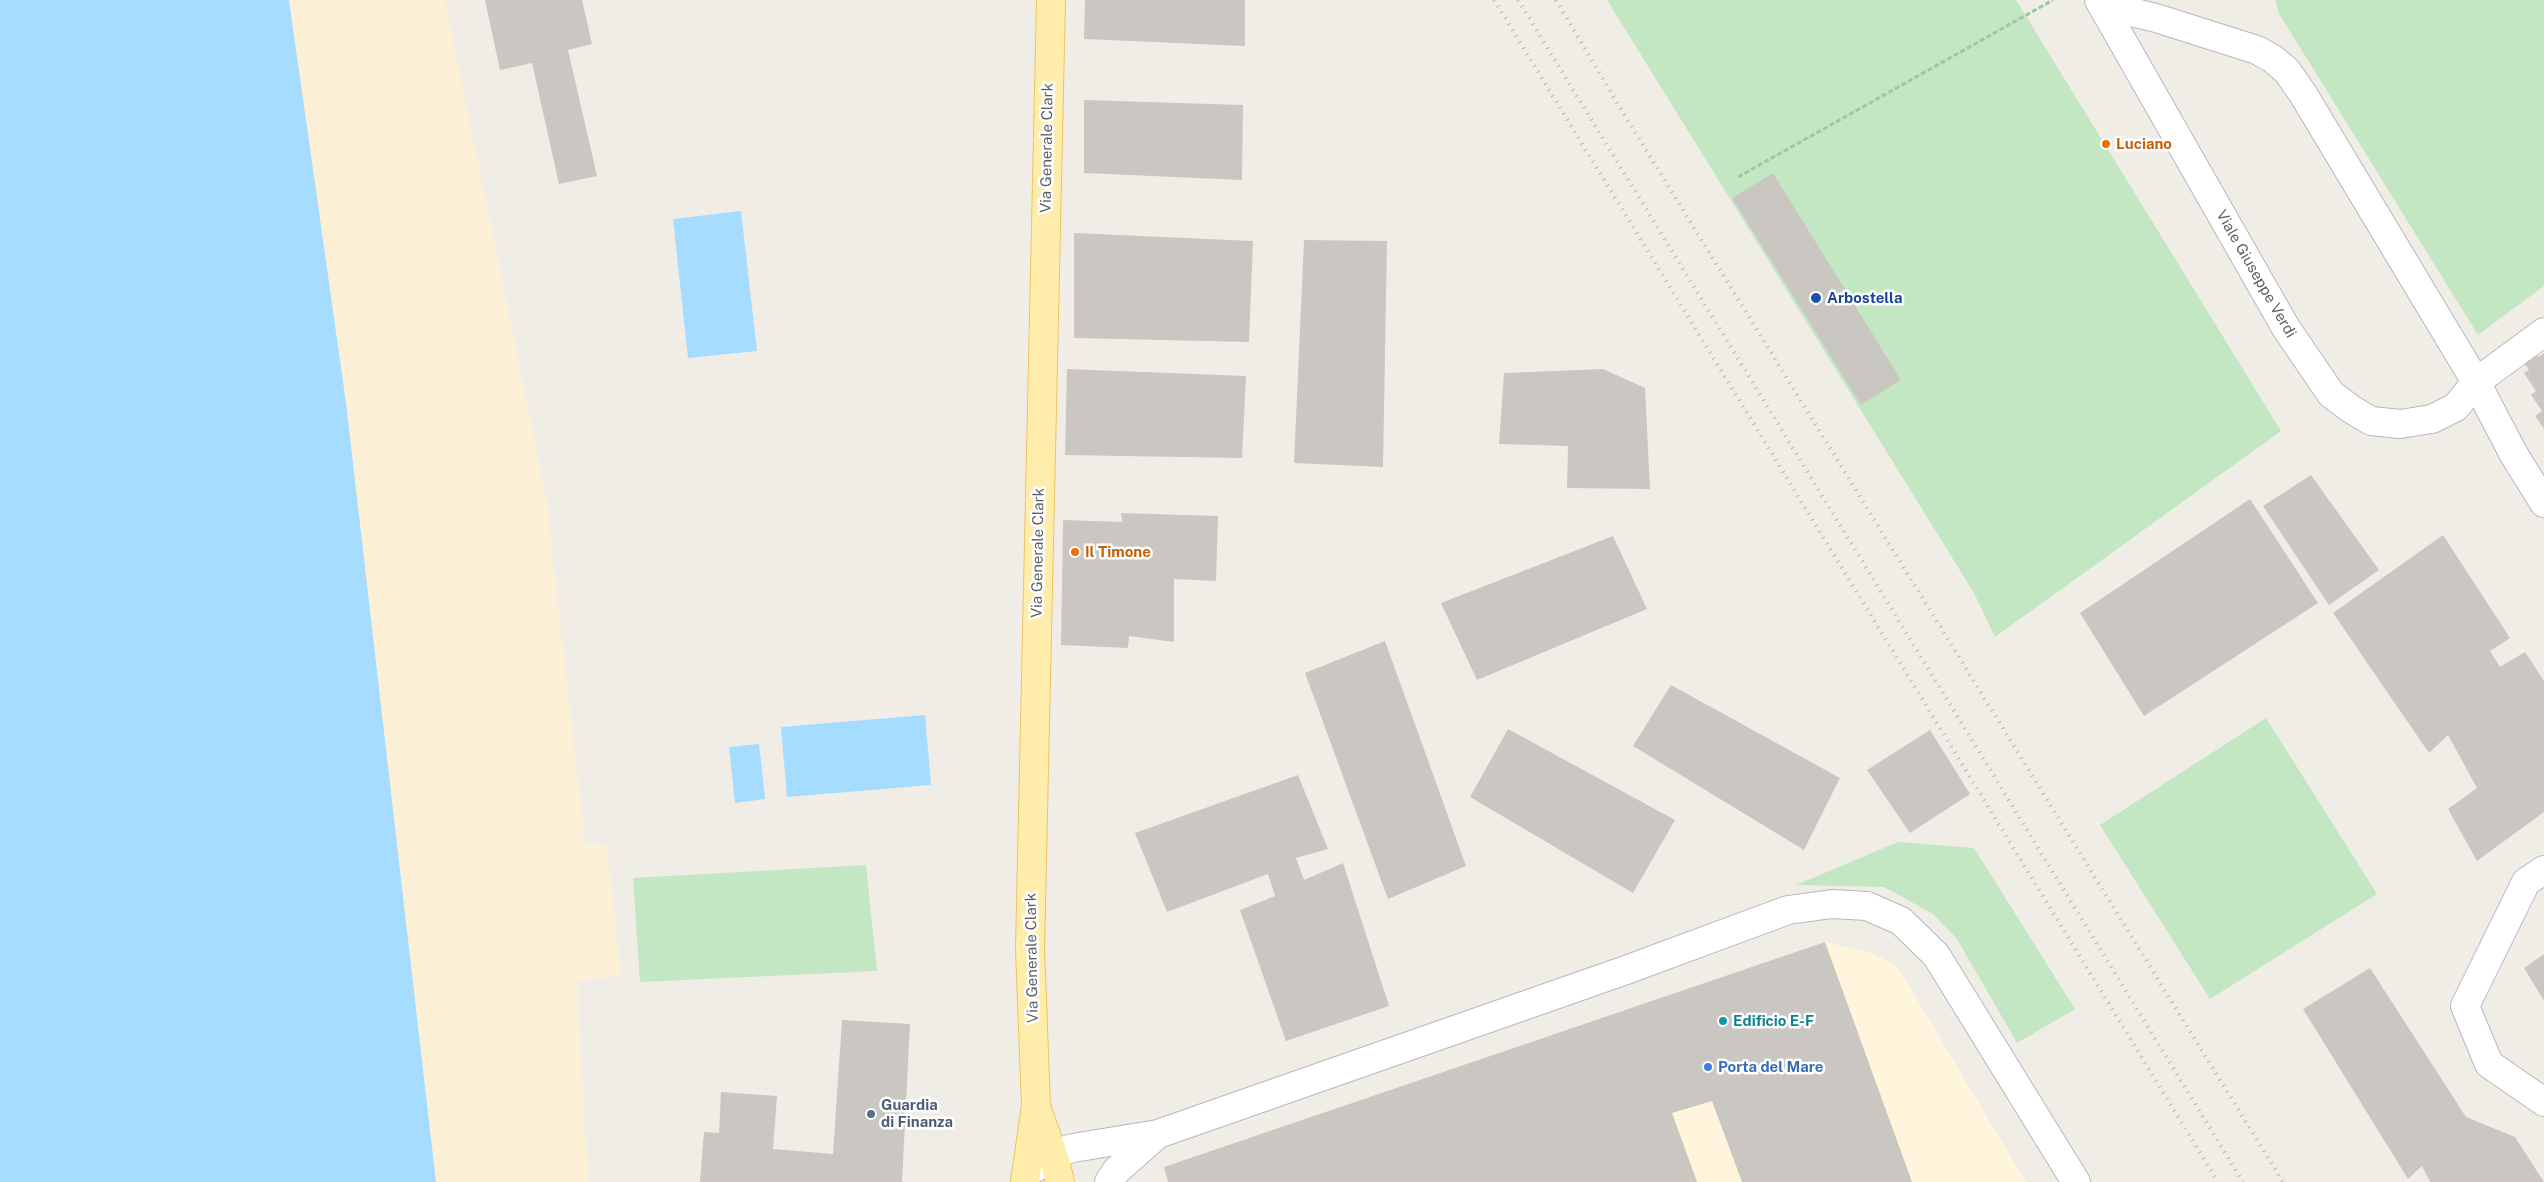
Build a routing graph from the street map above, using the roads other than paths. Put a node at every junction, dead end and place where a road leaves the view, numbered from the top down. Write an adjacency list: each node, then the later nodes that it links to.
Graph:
1 (1051, 0): 8 (main road, Via Generale Clark)
2 (2101, 3): 4 (street, Viale Giuseppe Verdi); 4 (street, Viale Giuseppe Verdi)
3 (2544, 332): 4 (street)
4 (2476, 382): 5 (street, Viale Giuseppe Verdi)
5 (2544, 503)
6 (2544, 870): 7 (street)
7 (2544, 1102)
8 (1036, 1106): 10 (main road, Via Generale Clark); 11 (main road, Via Generale Clark)
9 (1158, 1134): 10 (street); 13 (street); 14 (street)
10 (1053, 1154): 11 (street); 12 (main road, Via Generale Clark)
11 (1025, 1179)
12 (1060, 1182)
13 (1108, 1182)
14 (2076, 1182)

